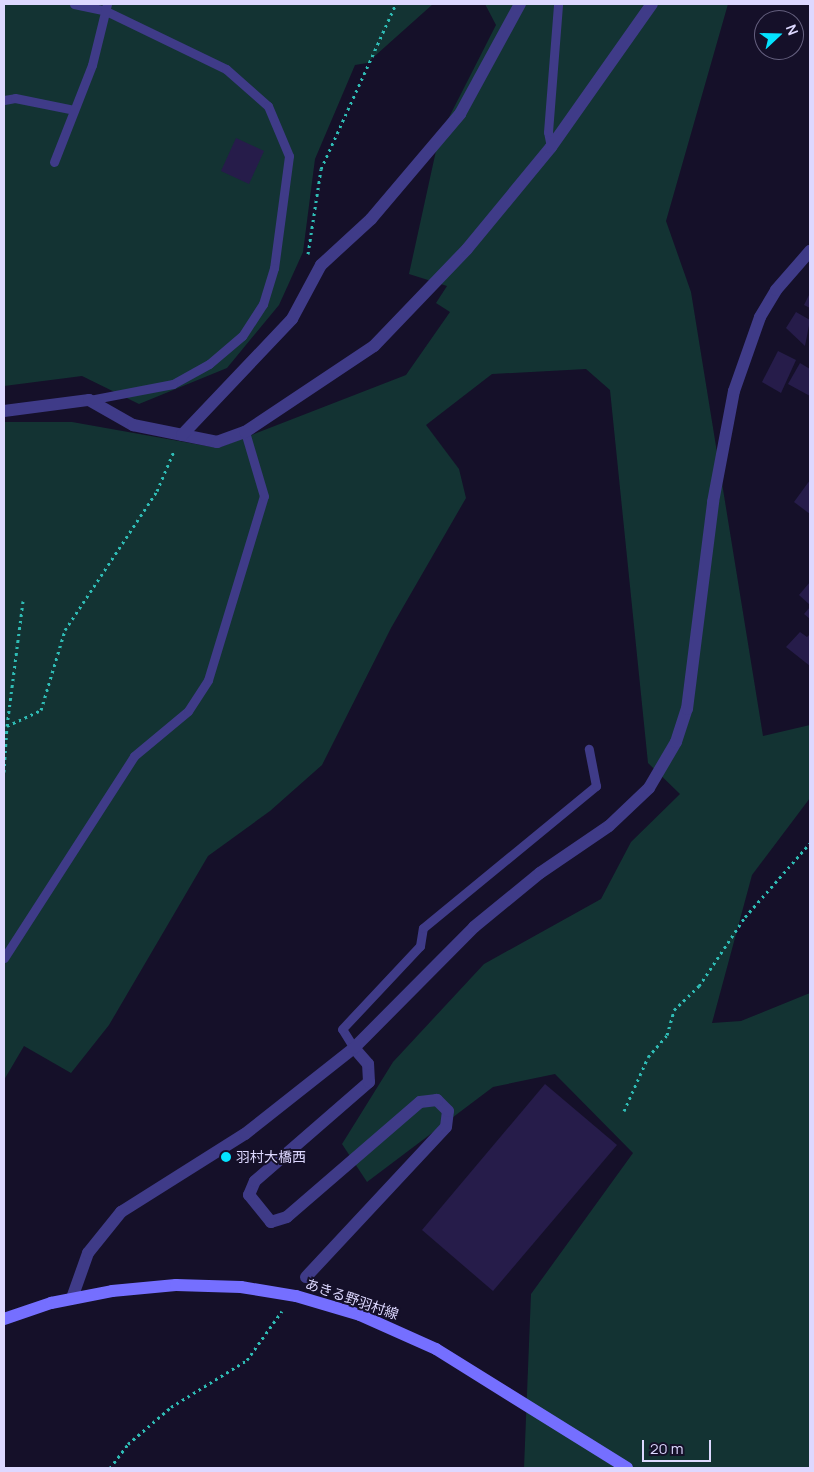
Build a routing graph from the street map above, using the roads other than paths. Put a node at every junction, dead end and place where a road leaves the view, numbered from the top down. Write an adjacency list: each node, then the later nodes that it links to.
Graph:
1 (74, 4): 5 (lane)
2 (520, 4): 14 (street)
3 (558, 4): 8 (lane)
4 (652, 4): 8 (street)
5 (106, 7): 7 (lane); 11 (lane)
6 (4, 100): 7 (lane)
7 (74, 110): 9 (lane)
8 (551, 147): 13 (street)
9 (54, 162)
10 (810, 252): 17 (street)
11 (89, 400): 12 (street); 14 (street)
12 (4, 411)
13 (245, 432): 14 (street); 16 (lane)
14 (182, 435)
15 (590, 749): 17 (lane)
16 (4, 958)
17 (354, 1048): 18 (street); 19 (street)
18 (306, 1277)
19 (72, 1298): 20 (main road, あきる野羽村線); 21 (main road, あきる野羽村線, bridge)
20 (4, 1319)
21 (628, 1468)

